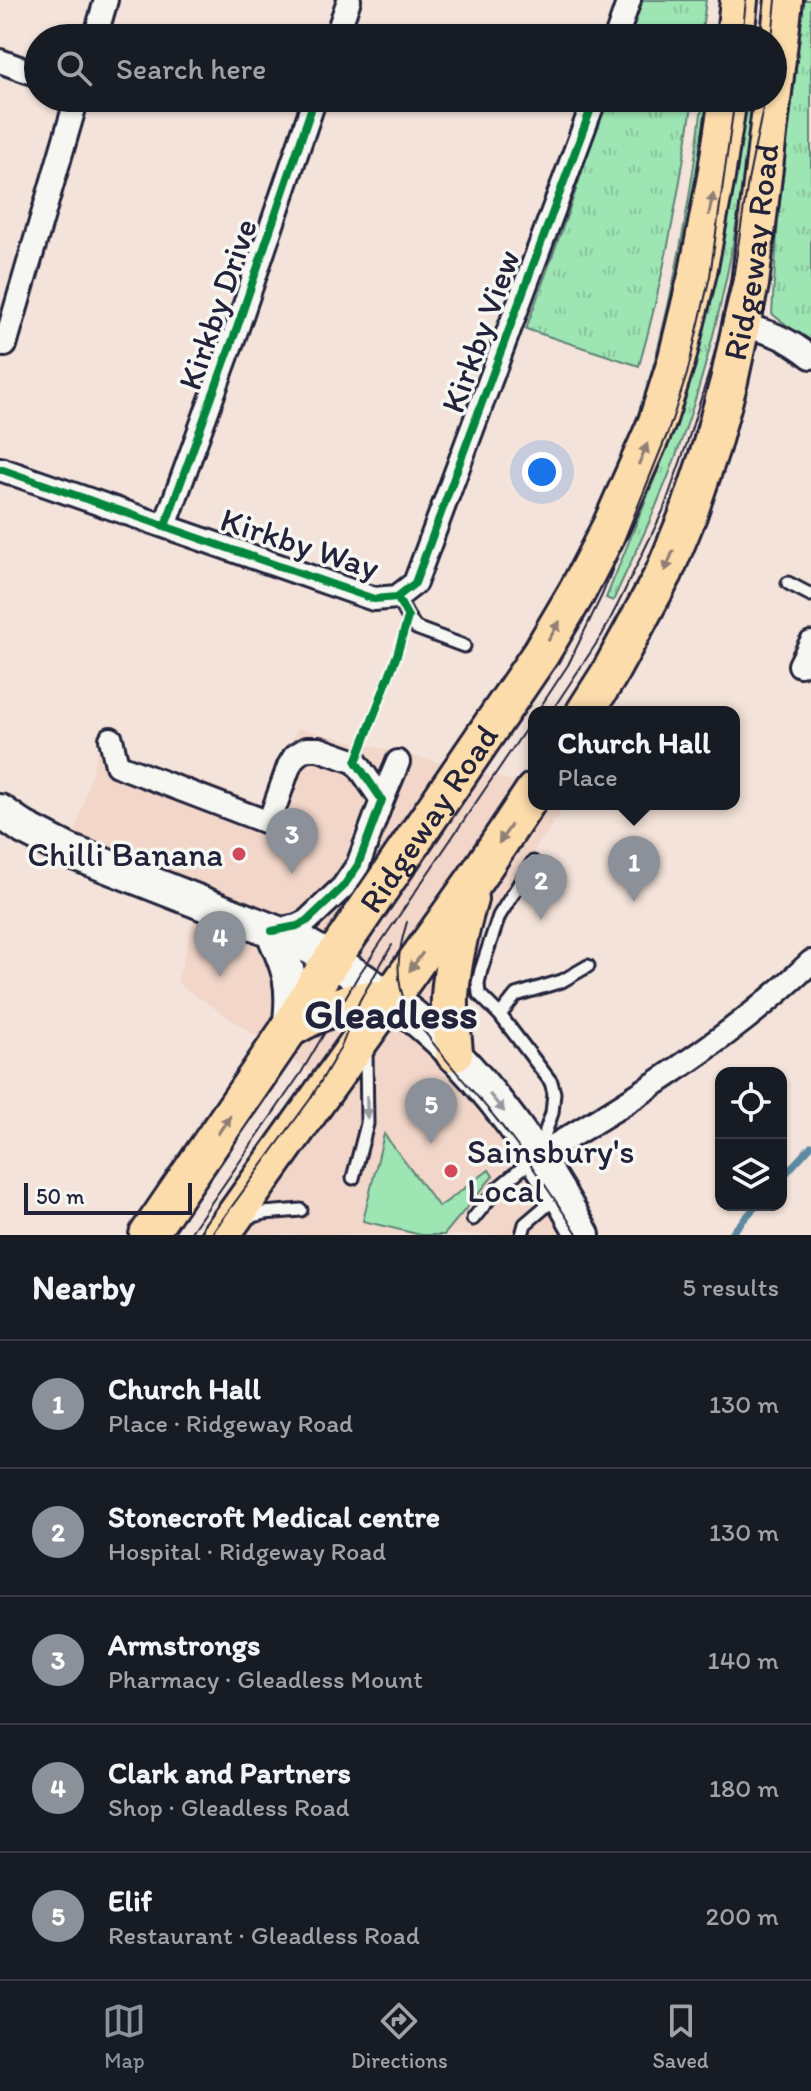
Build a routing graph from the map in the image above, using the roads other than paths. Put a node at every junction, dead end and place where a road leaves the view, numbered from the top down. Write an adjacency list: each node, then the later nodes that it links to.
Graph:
1 (106, 0): 6 (street)
2 (349, 0): 7 (street)
3 (629, 0): 8 (street)
4 (739, 0): 9 (highway)
5 (784, 0): 10 (highway, Ridgeway Road)
6 (99, 24)
7 (341, 24)
8 (621, 24)
9 (736, 24)
10 (781, 24)
11 (0, 61): 12 (street)
12 (24, 70)
13 (73, 112): 19 (street)
14 (310, 112): 22 (street, Kirkby Drive)
15 (590, 112): 23 (street, Kirkby View)
16 (726, 112): 39 (highway, Ridgeway Road, one-way to 16)
17 (771, 112): 18 (highway, Ridgeway Road)
18 (742, 325): 20 (street); 30 (highway, Ridgeway Road, one-way to 30)
19 (5, 345)
20 (811, 357)
21 (0, 469): 22 (street, Kirkby Way)
22 (165, 526): 26 (street, Kirkby Way)
23 (415, 583): 26 (street, Kirkby Way)
24 (788, 583): 25 (lane)
25 (811, 595)
26 (397, 597): 28 (lane)
27 (811, 643): 29 (street)
28 (464, 646)
29 (800, 665)
30 (589, 706)
31 (111, 739): 33 (street)
32 (398, 762): 33 (street)
33 (382, 800): 38 (street)
34 (528, 800): 37 (highway, Ridgeway Road, one-way to 37)
35 (0, 811): 38 (main road)
36 (533, 862): 43 (lane)
37 (476, 878): 42 (highway, Ridgeway Road, one-way to 42); 46 (highway)
38 (272, 931): 39 (main road); 44 (main road)
39 (333, 960): 42 (main road); 44 (highway, Ridgeway Road)
40 (811, 962): 47 (street)
41 (588, 966): 43 (lane)
42 (389, 1000): 44 (highway); 45 (highway, Ridgeway Road); 46 (main road)
43 (500, 1015): 47 (lane)
44 (289, 1029): 49 (highway, Ridgeway Road, one-way to 44)
45 (365, 1034): 48 (lane, one-way to 48); 53 (highway, Ridgeway Road)
46 (454, 1053): 47 (main road, one-way to 47)
47 (537, 1156): 50 (main road); 52 (lane)
48 (353, 1178)
49 (180, 1189): 54 (highway, Ridgeway Road); 55 (highway)
50 (560, 1195): 56 (lane); 57 (main road)
51 (301, 1210): 53 (lane)
52 (473, 1219)
53 (226, 1229)
54 (148, 1235)
55 (175, 1235)
56 (522, 1235)
57 (583, 1235)

